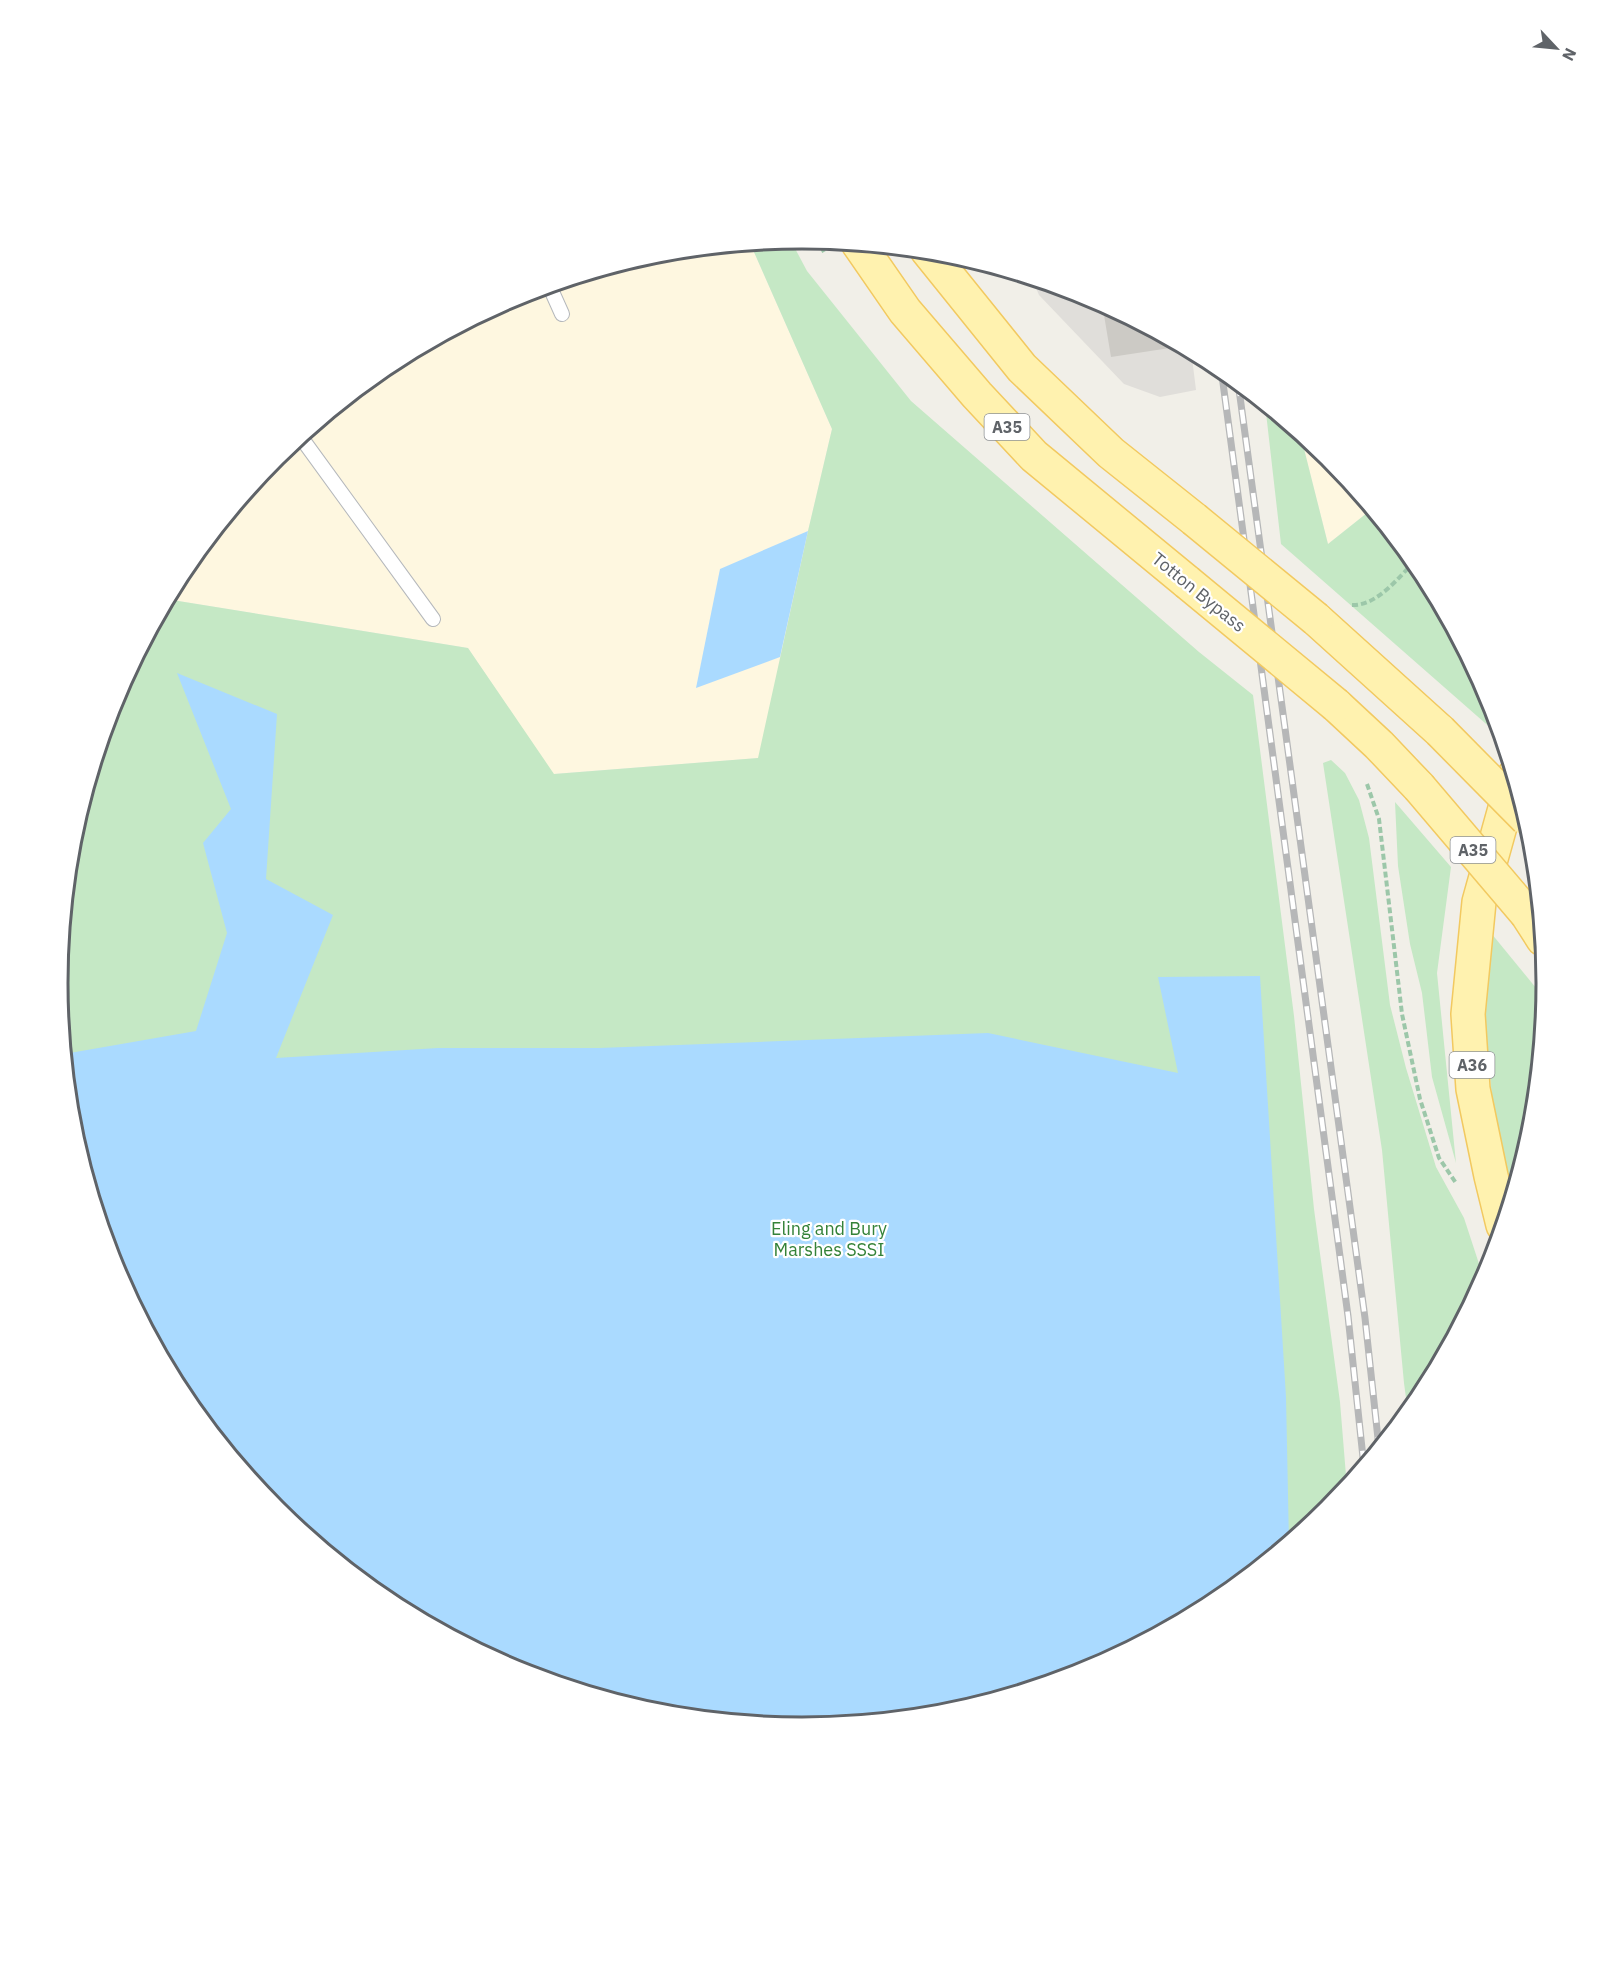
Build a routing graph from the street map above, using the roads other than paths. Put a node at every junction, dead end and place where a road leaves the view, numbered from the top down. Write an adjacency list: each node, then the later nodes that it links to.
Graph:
1 (864, 251): 9 (main road, Totton Bypass / A35, bridge)
2 (936, 262): 8 (main road, bridge)
3 (552, 292): 4 (lane)
4 (562, 314)
5 (305, 443): 6 (lane)
6 (433, 619)
7 (1510, 790): 10 (main road, A36)
8 (1514, 806)
9 (1534, 925)
10 (1500, 1212)

